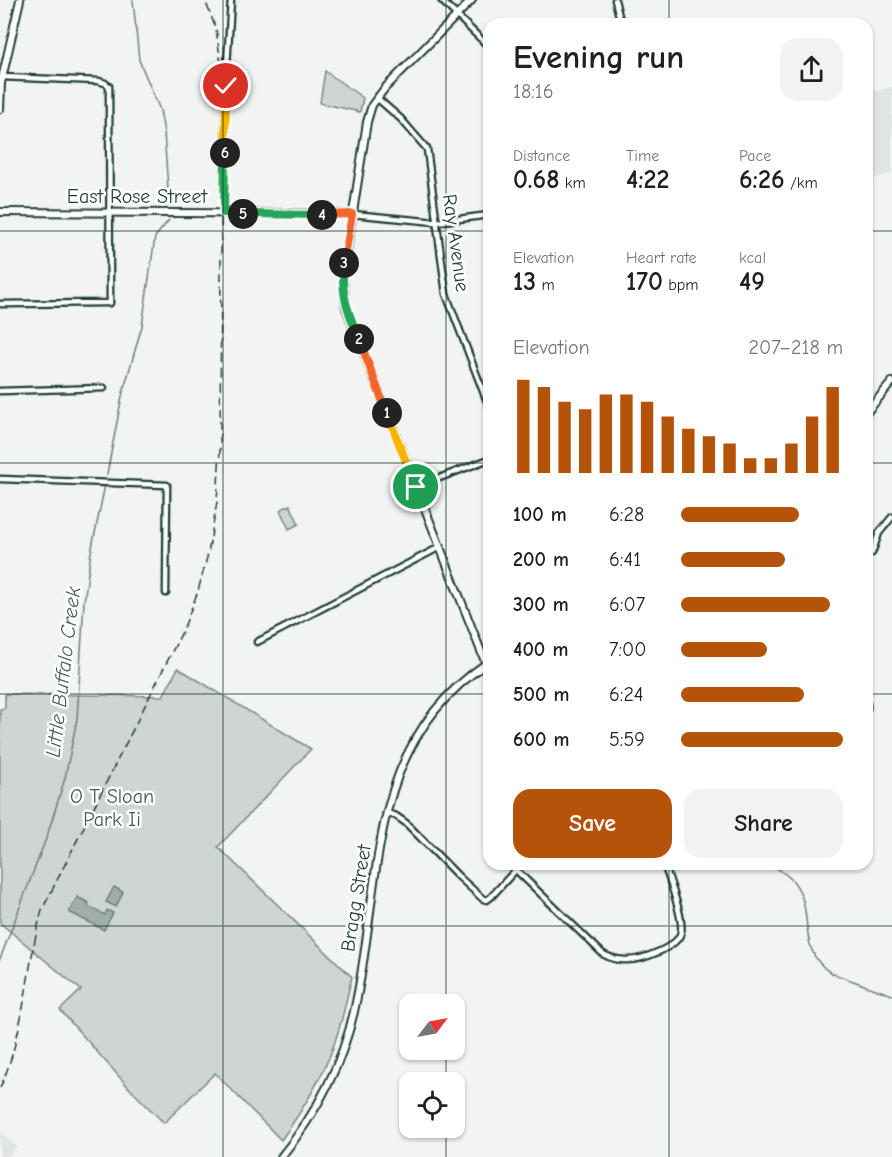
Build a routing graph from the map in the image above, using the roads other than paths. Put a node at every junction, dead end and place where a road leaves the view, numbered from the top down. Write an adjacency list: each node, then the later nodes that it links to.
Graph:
1 (20, 0): 9 (street)
2 (231, 0): 14 (street)
3 (441, 0): 6 (street)
4 (472, 0): 6 (street)
5 (615, 0): 7 (street)
6 (457, 16): 8 (street); 10 (street)
7 (620, 18)
8 (483, 41)
9 (2, 77): 11 (street); 13 (street)
10 (377, 98): 15 (street); 17 (street, Ray Avenue)
11 (0, 109)
12 (0, 212): 13 (street, East Rose Street)
13 (110, 212): 14 (street, East Rose Street); 18 (street)
14 (224, 213): 15 (street, East Rose Street)
15 (352, 214): 17 (street, East Rose Street); 26 (street)
16 (483, 216): 17 (street, East Rose Street)
17 (436, 222): 22 (street, Ray Avenue)
18 (0, 304)
19 (892, 382): 23 (street)
20 (104, 388): 21 (street)
21 (0, 391)
22 (483, 391)
23 (873, 405)
24 (483, 461): 26 (street)
25 (0, 479): 30 (street)
26 (416, 487): 28 (street)
27 (892, 517): 29 (street)
28 (440, 547): 31 (street); 32 (street)
29 (873, 550)
30 (166, 593)
31 (257, 642)
32 (483, 653)
33 (483, 666): 34 (street, Bragg Street)
34 (386, 813): 35 (street); 37 (street, Bragg Street)
35 (516, 870): 36 (street)
36 (666, 870)
37 (281, 1157)

